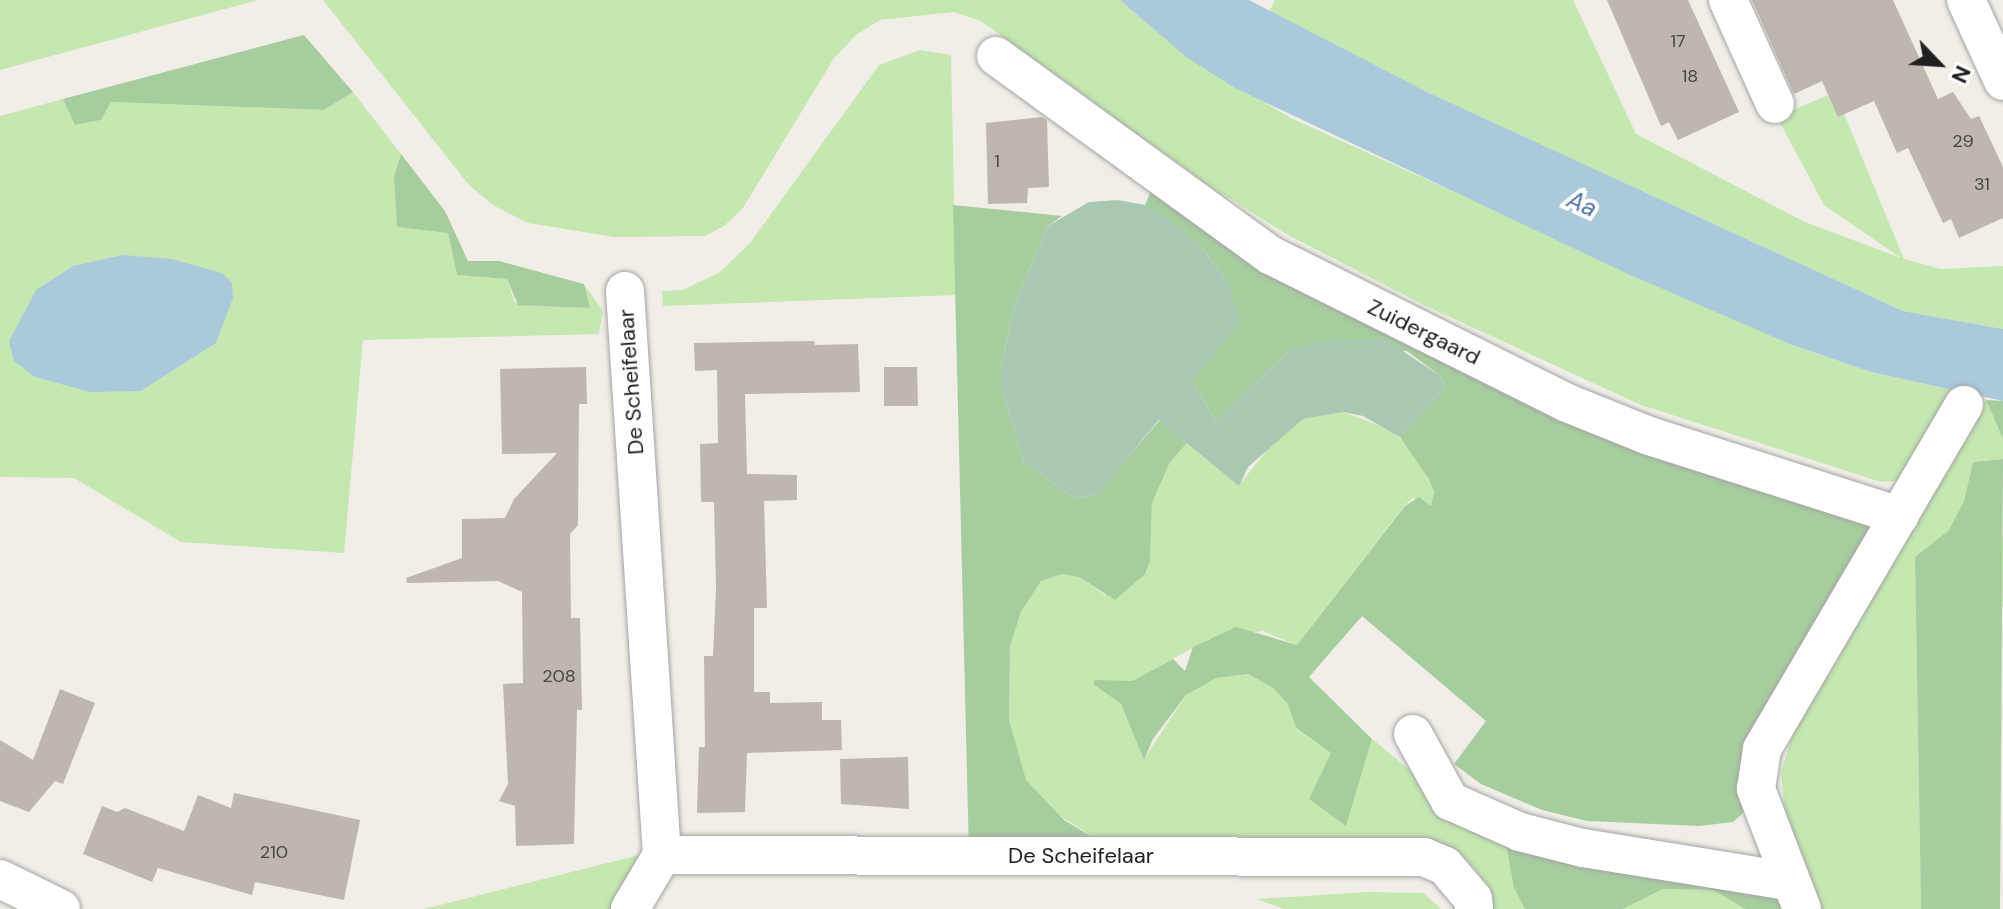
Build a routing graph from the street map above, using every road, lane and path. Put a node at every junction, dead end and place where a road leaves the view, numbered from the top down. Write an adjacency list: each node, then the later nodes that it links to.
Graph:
1 (1728, 0): 5 (street)
2 (1966, 0): 4 (street)
3 (996, 56): 8 (street, Zuidergaard)
4 (2003, 81)
5 (1775, 104)
6 (625, 291): 10 (street, De Scheifelaar)
7 (1964, 405): 8 (street)
8 (1900, 516): 12 (street)
9 (1413, 734): 12 (street)
10 (662, 855): 14 (street); 15 (street, De Scheifelaar)
11 (0, 879): 13 (street)
12 (1795, 895)
13 (61, 909)
14 (630, 909)
15 (1474, 909)

